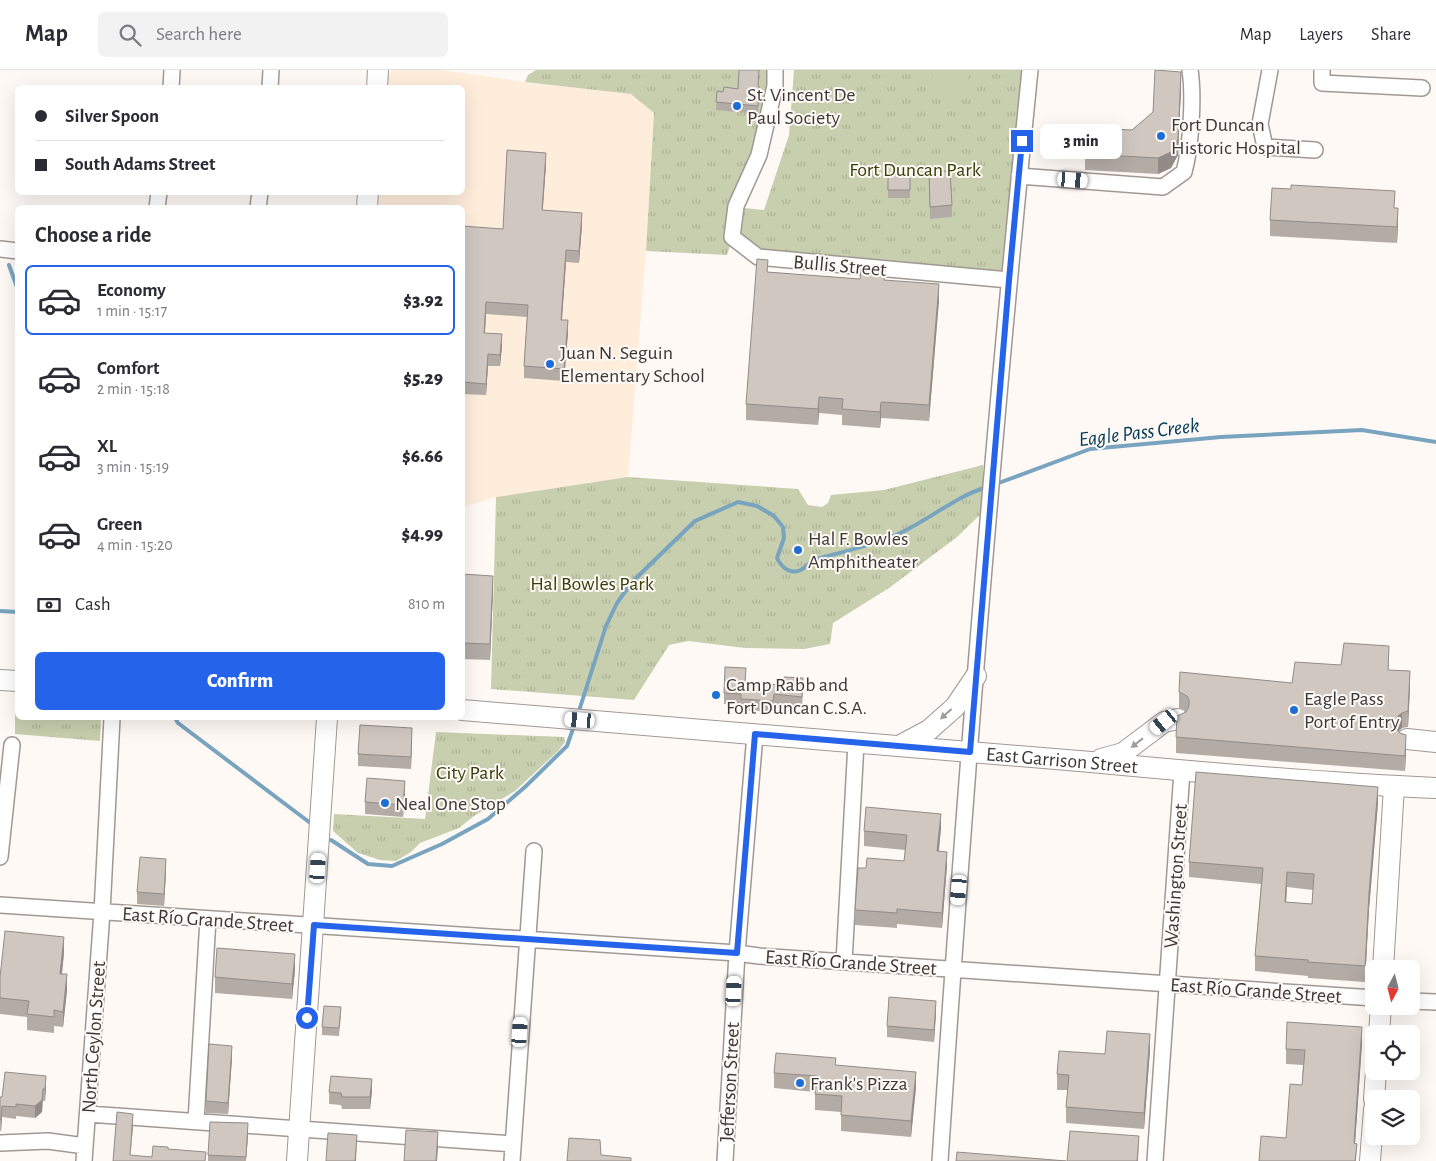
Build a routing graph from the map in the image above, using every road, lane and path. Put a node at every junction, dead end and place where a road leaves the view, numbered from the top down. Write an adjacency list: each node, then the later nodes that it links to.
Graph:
1 (172, 70): 9 (street)
2 (271, 70): 10 (street)
3 (378, 70): 11 (main road)
4 (775, 70): 17 (street, Bullis Street)
5 (1030, 70): 14 (street)
6 (1190, 70): 14 (street)
7 (1270, 70): 13 (street)
8 (1322, 70): 12 (street)
9 (170, 85)
10 (270, 85)
11 (377, 85)
12 (1422, 88)
13 (1314, 150)
14 (1019, 176): 17 (street)
15 (0, 249): 16 (street)
16 (15, 251)
17 (1009, 280): 18 (street)
18 (976, 676): 30 (main road, one-way to 30); 31 (street)
19 (0, 680): 20 (main road)
20 (15, 681)
21 (465, 710): 25 (main road, East Garrison Street)
22 (1178, 719): 32 (main road, one-way to 32)
23 (112, 720): 39 (street, North Ceylon Street)
24 (328, 720): 41 (main road)
25 (755, 734): 27 (main road, East Garrison Street); 43 (street, Jefferson Street)
26 (1407, 738): 28 (main road)
27 (856, 742): 30 (main road, East Garrison Street); 45 (street)
28 (1436, 742)
29 (12, 745): 37 (street)
30 (899, 746): 31 (main road, East Garrison Street)
31 (970, 752): 32 (main road, East Garrison Street); 46 (street)
32 (1091, 762): 33 (main road, East Garrison Street)
33 (1182, 770): 34 (main road, East Garrison Street); 47 (street, Washington Street)
34 (1394, 786): 35 (main road, East Garrison Street); 44 (main road)
35 (1436, 788)
36 (534, 851): 42 (street)
37 (0, 857)
38 (0, 905): 39 (street, East Río Grande Street)
39 (102, 912): 40 (street, East Río Grande Street); 51 (street, North Ceylon Street)
40 (208, 919): 41 (street, East Río Grande Street); 52 (street)
41 (314, 925): 42 (street, East Río Grande Street); 53 (main road)
42 (527, 939): 43 (street, East Río Grande Street); 55 (street)
43 (737, 953): 45 (street, East Río Grande Street); 60 (street, Jefferson Street)
44 (1384, 960)
45 (844, 962): 46 (street, East Río Grande Street)
46 (953, 969): 47 (street, East Río Grande Street); 61 (street)
47 (1168, 983): 48 (street, East Río Grande Street); 62 (street, Washington Street)
48 (1365, 997)
49 (1420, 1001): 50 (street)
50 (1436, 1002)
51 (88, 1114): 52 (street); 57 (street, North Ceylon Street)
52 (196, 1121): 53 (street)
53 (300, 1129): 55 (street); 58 (main road)
54 (0, 1143): 57 (street)
55 (513, 1144): 59 (street)
56 (1371, 1145): 63 (main road)
57 (85, 1153)
58 (298, 1161)
59 (512, 1161)
60 (725, 1161)
61 (940, 1161)
62 (1155, 1161)
63 (1370, 1161)

